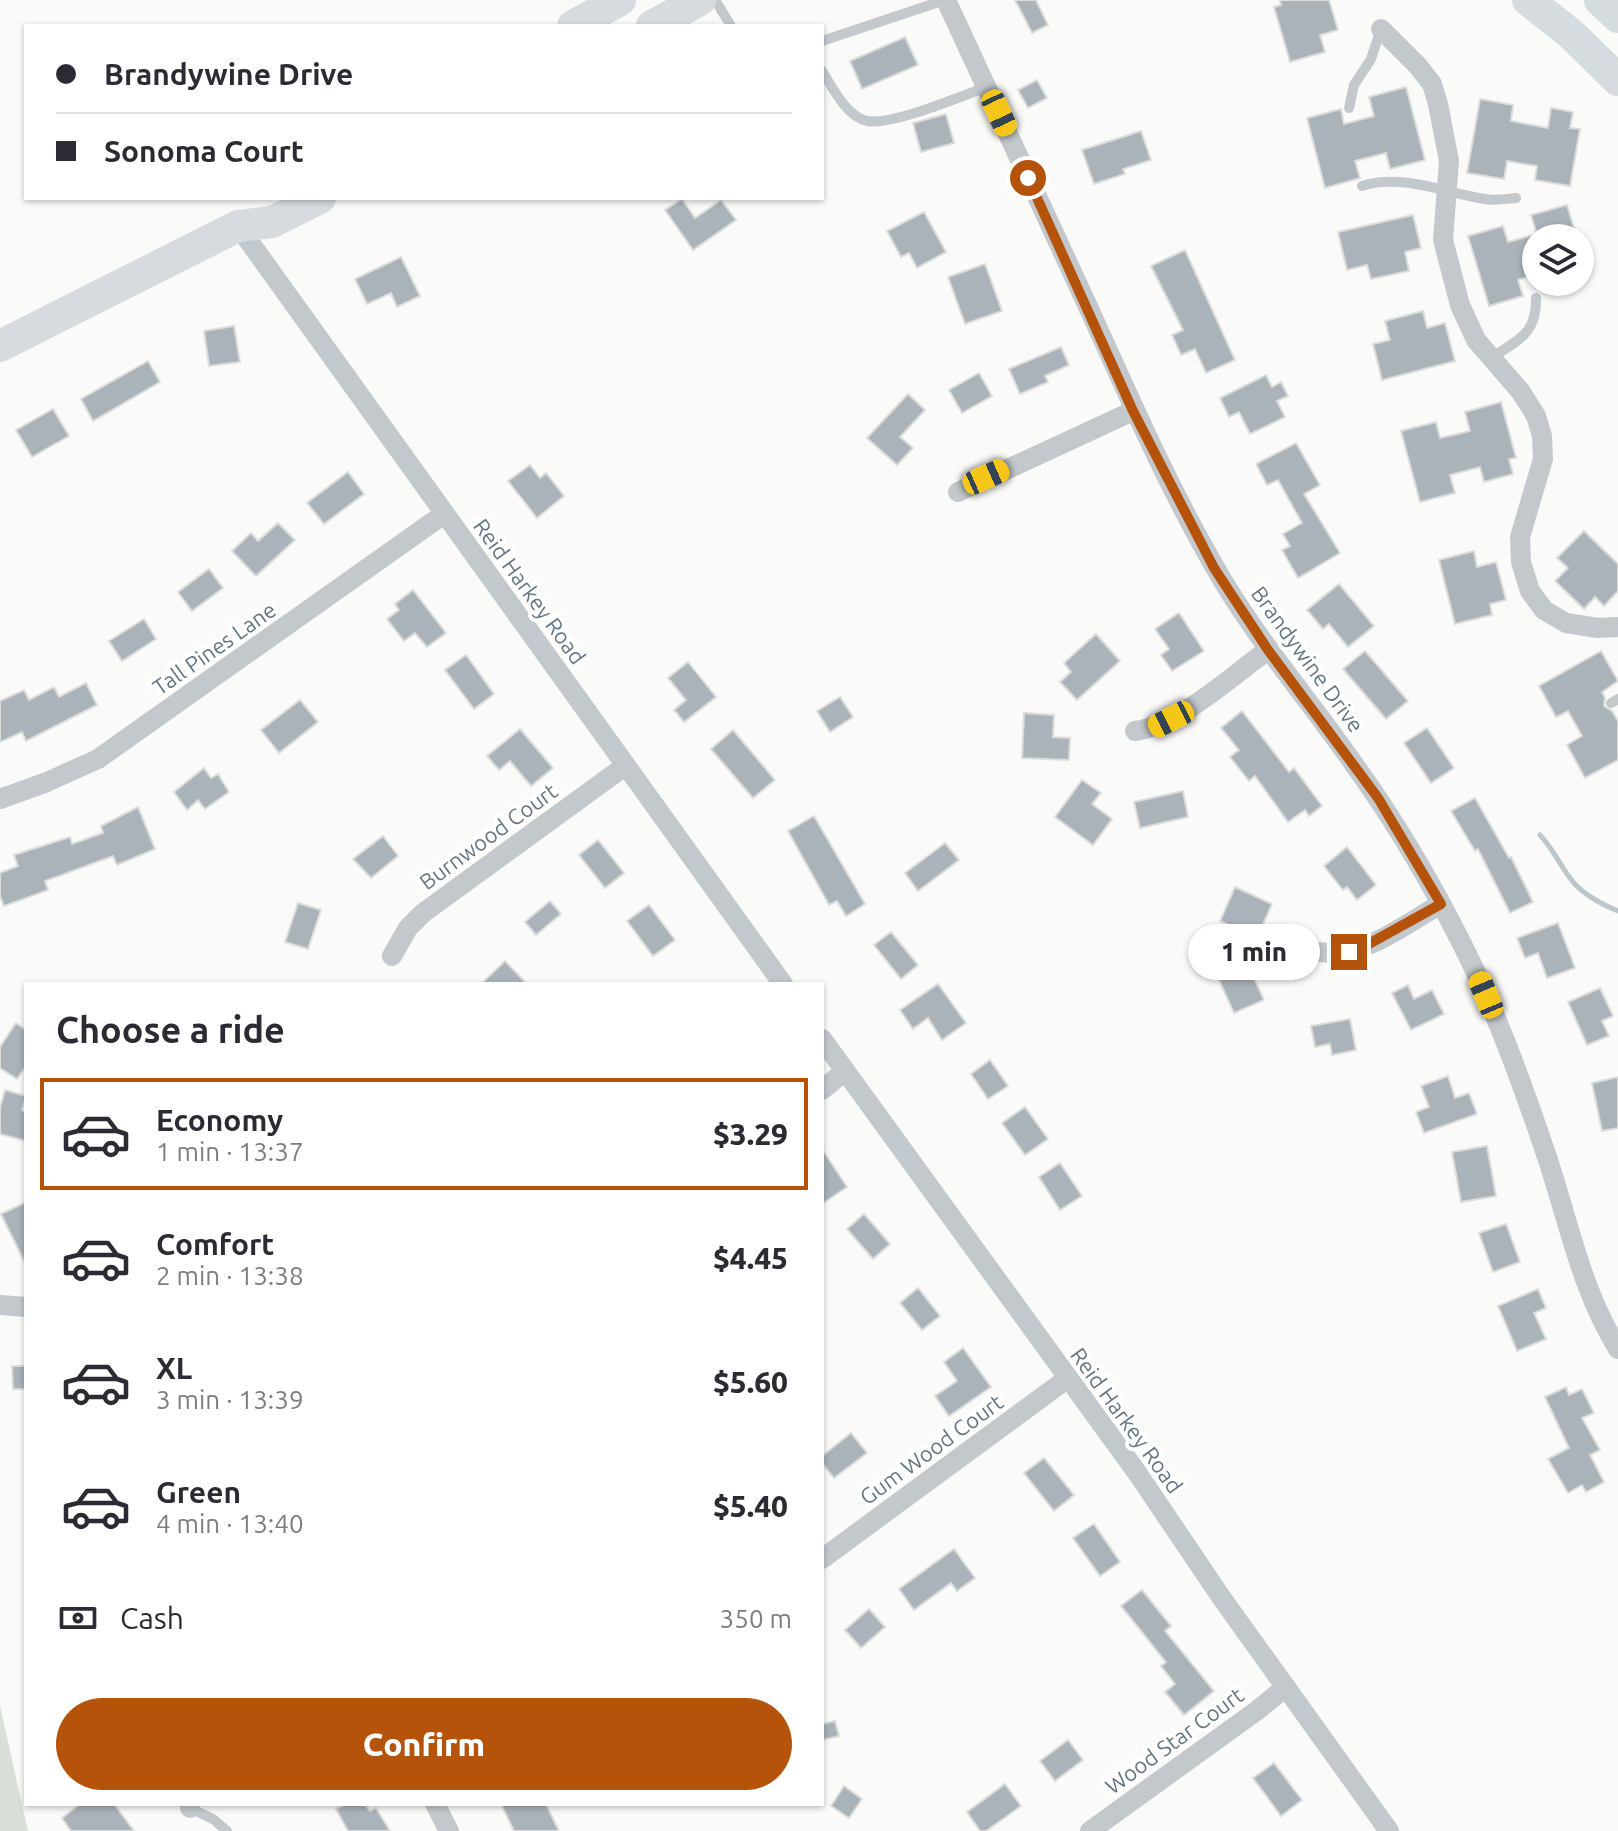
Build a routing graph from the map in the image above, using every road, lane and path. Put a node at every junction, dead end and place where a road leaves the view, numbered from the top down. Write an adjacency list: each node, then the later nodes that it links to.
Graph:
1 (620, 0): 9 (main road)
2 (657, 0): 10 (main road)
3 (700, 0): 11 (main road)
4 (715, 0): 12 (lane)
5 (946, 0): 14 (lane); 17 (street, Brandywine Drive)
6 (1528, 0): 16 (main road)
7 (1600, 0): 8 (main road)
8 (1618, 17)
9 (577, 24)
10 (615, 24)
11 (656, 24)
12 (730, 24)
13 (1381, 29): 18 (lane); 20 (street)
14 (824, 40)
15 (824, 74): 17 (lane)
16 (1618, 80)
17 (987, 87): 28 (street, Brandywine Drive)
18 (1349, 108)
19 (1362, 186): 20 (lane)
20 (1446, 191): 21 (lane); 27 (street)
21 (1516, 198)
22 (255, 200): 24 (main road)
23 (316, 200): 24 (main road)
24 (238, 226): 26 (main road); 30 (street, Reid Harkey Road)
25 (1536, 298): 27 (lane)
26 (0, 346)
27 (1491, 358): 31 (street)
28 (1133, 411): 29 (street); 32 (street, Brandywine Drive)
29 (958, 492)
30 (444, 514): 34 (street, Reid Harkey Road); 35 (street, Tall Pines Lane)
31 (1618, 627)
32 (1268, 650): 33 (street); 36 (street, Brandywine Drive)
33 (1135, 731)
34 (625, 766): 38 (street, Burnwood Court); 39 (street, Reid Harkey Road)
35 (0, 799)
36 (1441, 904): 37 (street); 45 (street, Brandywine Drive)
37 (1320, 952)
38 (392, 956)
39 (782, 982)
40 (824, 1042): 41 (street, Reid Harkey Road)
41 (845, 1071): 42 (street); 46 (street, Reid Harkey Road)
42 (824, 1088)
43 (0, 1305): 44 (street)
44 (24, 1307)
45 (1618, 1349)
46 (1068, 1378): 47 (street, Gum Wood Court); 48 (street, Reid Harkey Road)
47 (824, 1558)
48 (1286, 1687): 53 (street, Wood Star Court); 54 (street, Reid Harkey Road)
49 (190, 1806): 51 (lane)
50 (436, 1806): 52 (street)
51 (227, 1831)
52 (449, 1831)
53 (1090, 1831)
54 (1389, 1831)

